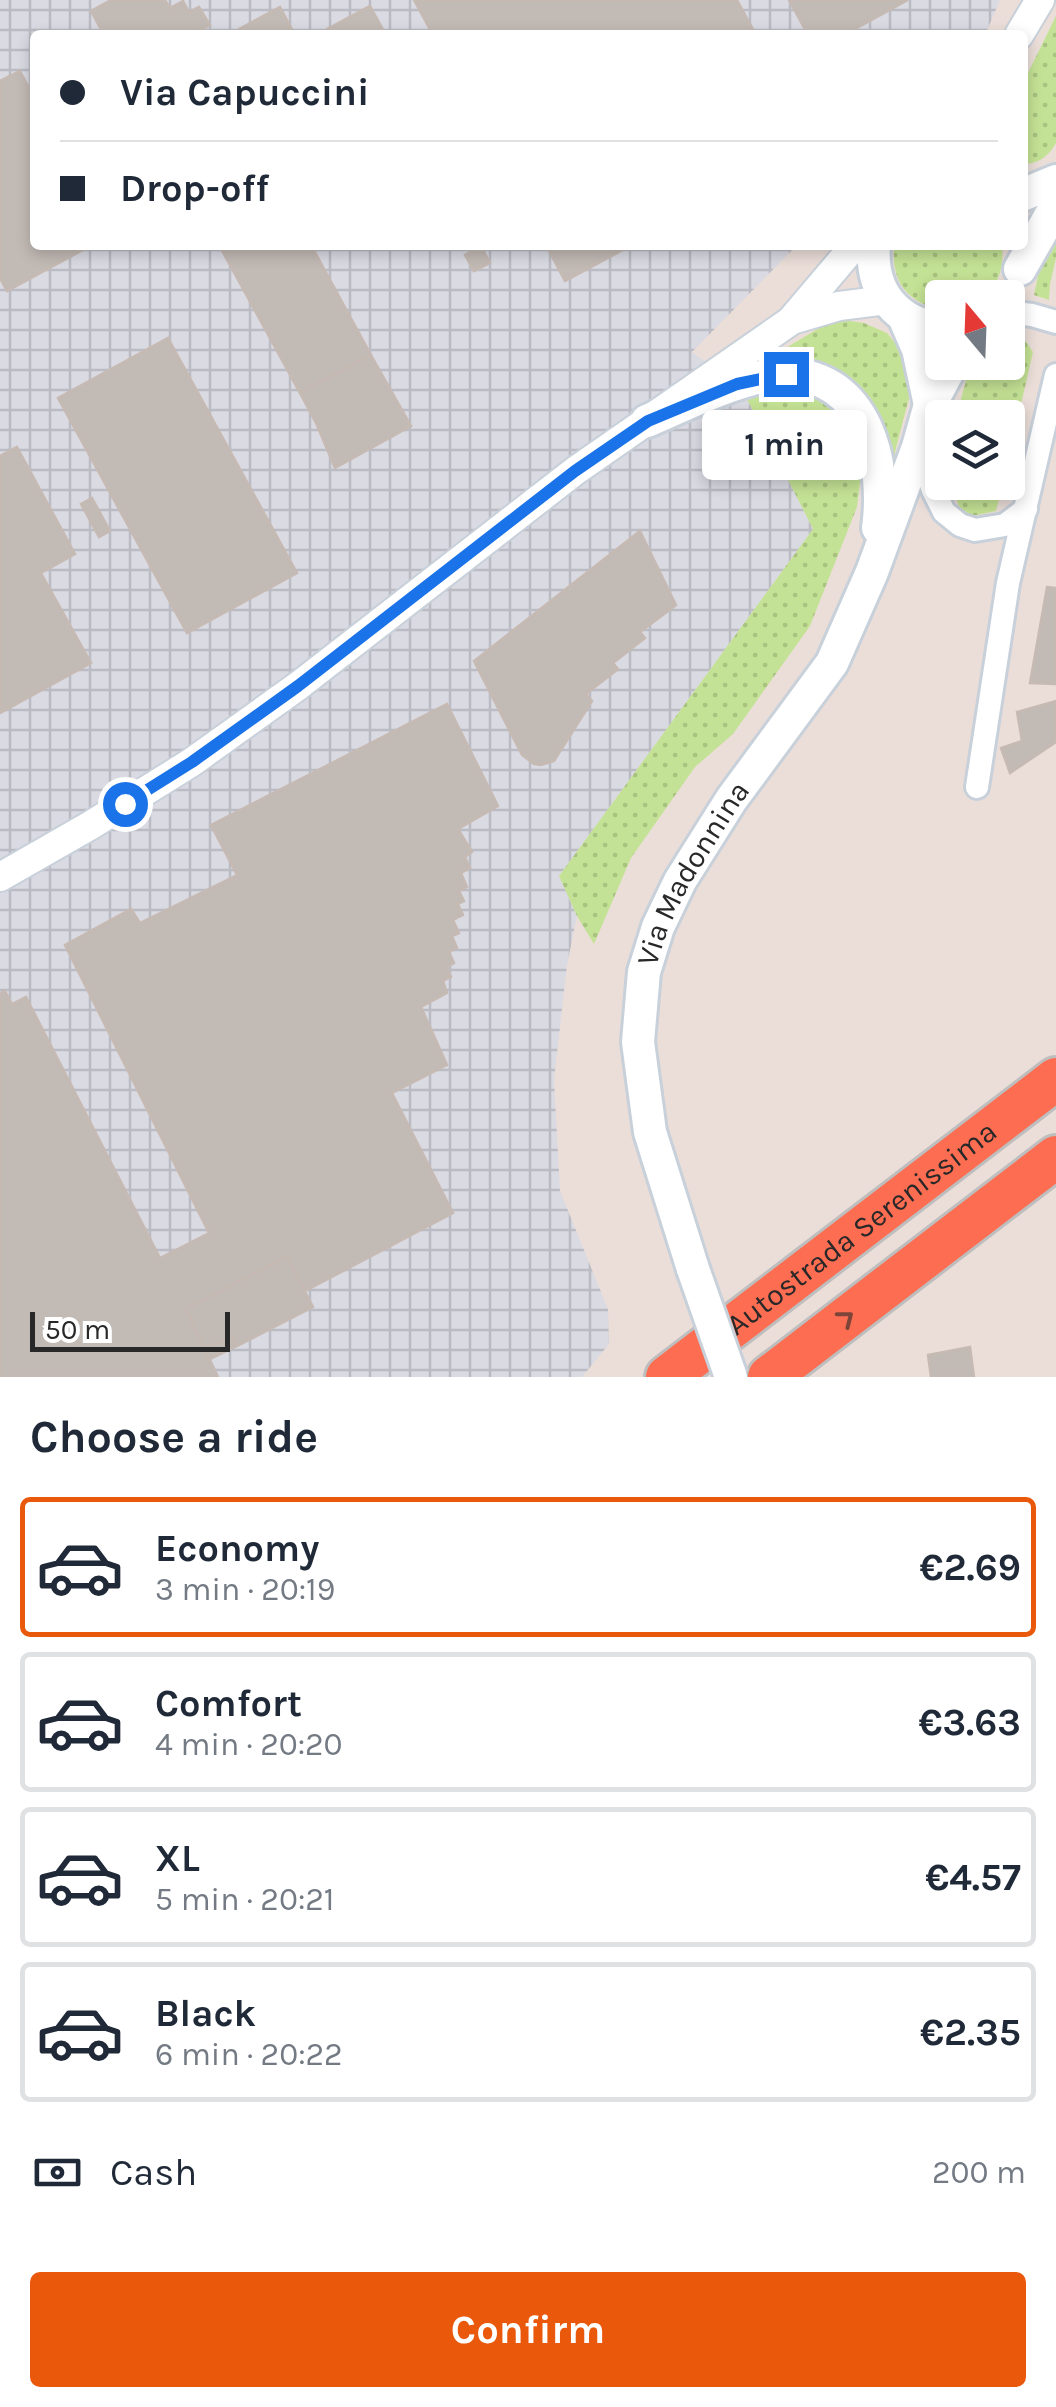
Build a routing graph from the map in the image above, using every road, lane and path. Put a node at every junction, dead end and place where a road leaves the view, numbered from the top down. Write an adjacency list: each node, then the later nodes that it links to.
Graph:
1 (1040, 0): 2 (street)
2 (1022, 30)
3 (1056, 181): 4 (main road)
4 (1028, 193)
5 (1056, 206): 8 (main road)
6 (851, 250): 11 (street)
7 (873, 250): 9 (main road, Via Madonnina)
8 (1016, 270)
9 (895, 308): 11 (street); 13 (main road); 15 (main road, Via Madonnina)
10 (1025, 314): 12 (street)
11 (792, 320): 16 (street)
12 (1056, 322)
13 (925, 326)
14 (1056, 375): 19 (street)
15 (929, 400)
16 (648, 421): 20 (main road); 22 (street)
17 (925, 422): 18 (main road, Via Madonnina)
18 (918, 447): 19 (street); 20 (main road, Via Madonnina)
19 (1026, 509): 21 (street)
20 (872, 572): 26 (main road, Via Madonnina, bridge)
21 (977, 788)
22 (0, 877)
23 (1056, 1079): 25 (highway, Autostrada Serenissima)
24 (1056, 1156): 27 (highway, Autostrada Serenissima, one-way to 24)
25 (667, 1377)
26 (731, 1377)
27 (769, 1377)

